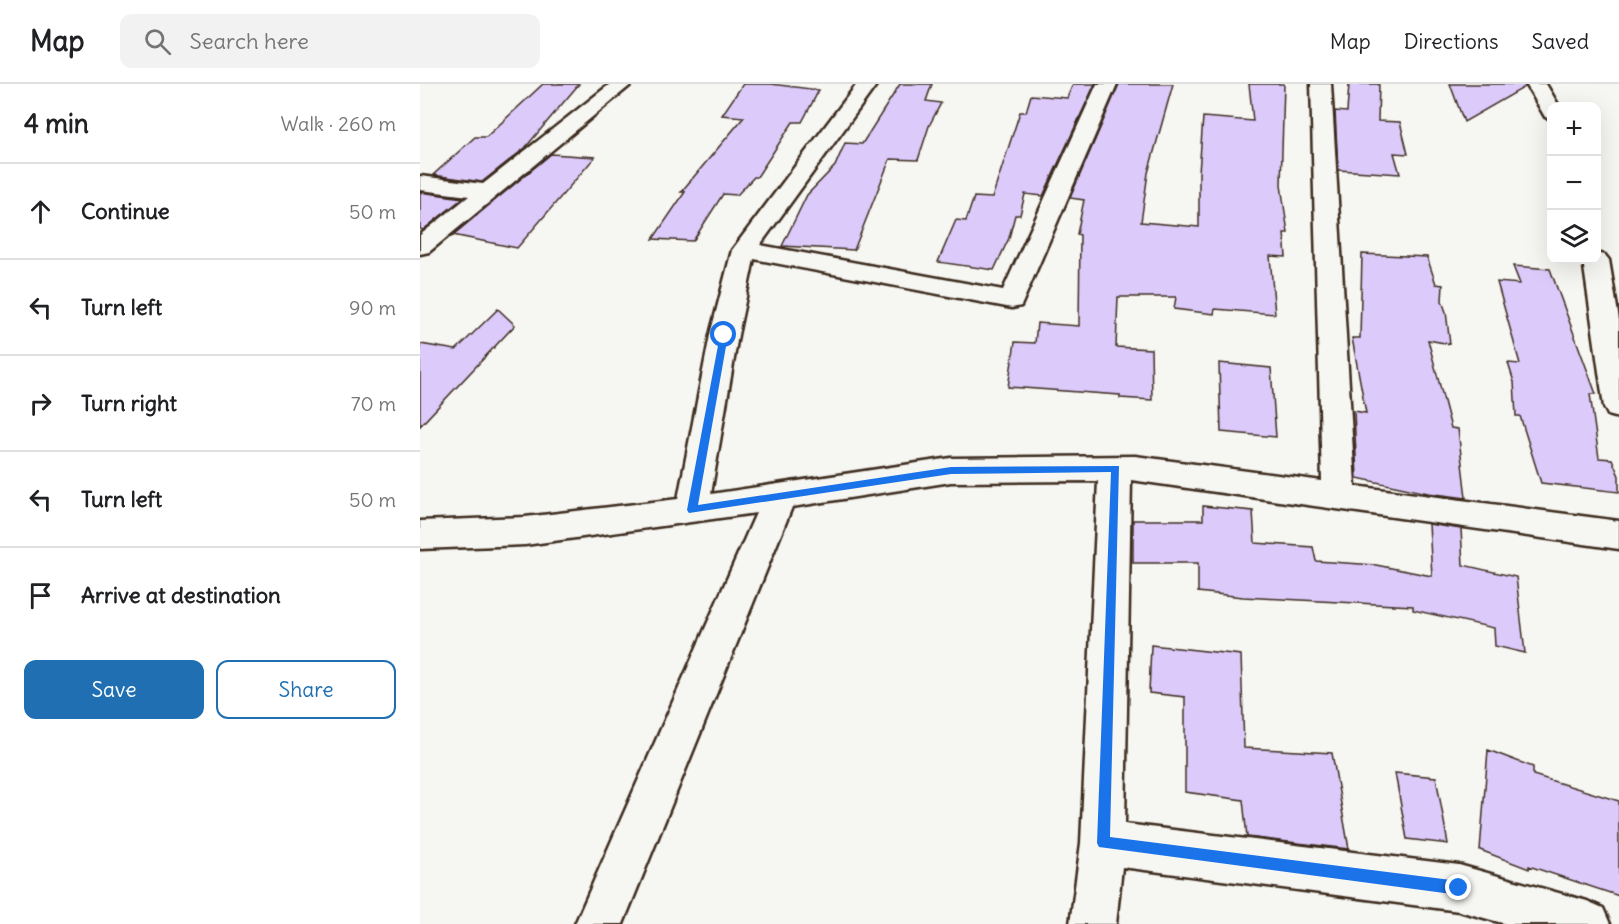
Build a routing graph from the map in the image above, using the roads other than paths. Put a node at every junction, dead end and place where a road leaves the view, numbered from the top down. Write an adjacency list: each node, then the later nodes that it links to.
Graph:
1 (622, 84): 8 (street)
2 (867, 84): 10 (street)
3 (1107, 84): 10 (street)
4 (1321, 84): 15 (street)
5 (1536, 84): 6 (street)
6 (1547, 105)
7 (420, 183): 8 (street)
8 (489, 192): 9 (street)
9 (420, 247)
10 (744, 250): 16 (street)
11 (1597, 264): 12 (street)
12 (1619, 406)
13 (1115, 468): 14 (street); 15 (street); 19 (street)
14 (780, 496): 16 (street); 20 (street)
15 (1339, 497): 18 (street)
16 (692, 510): 17 (street)
17 (420, 535)
18 (1619, 535)
19 (1103, 843): 21 (street); 22 (street)
20 (598, 924)
21 (1093, 924)
22 (1587, 924)

